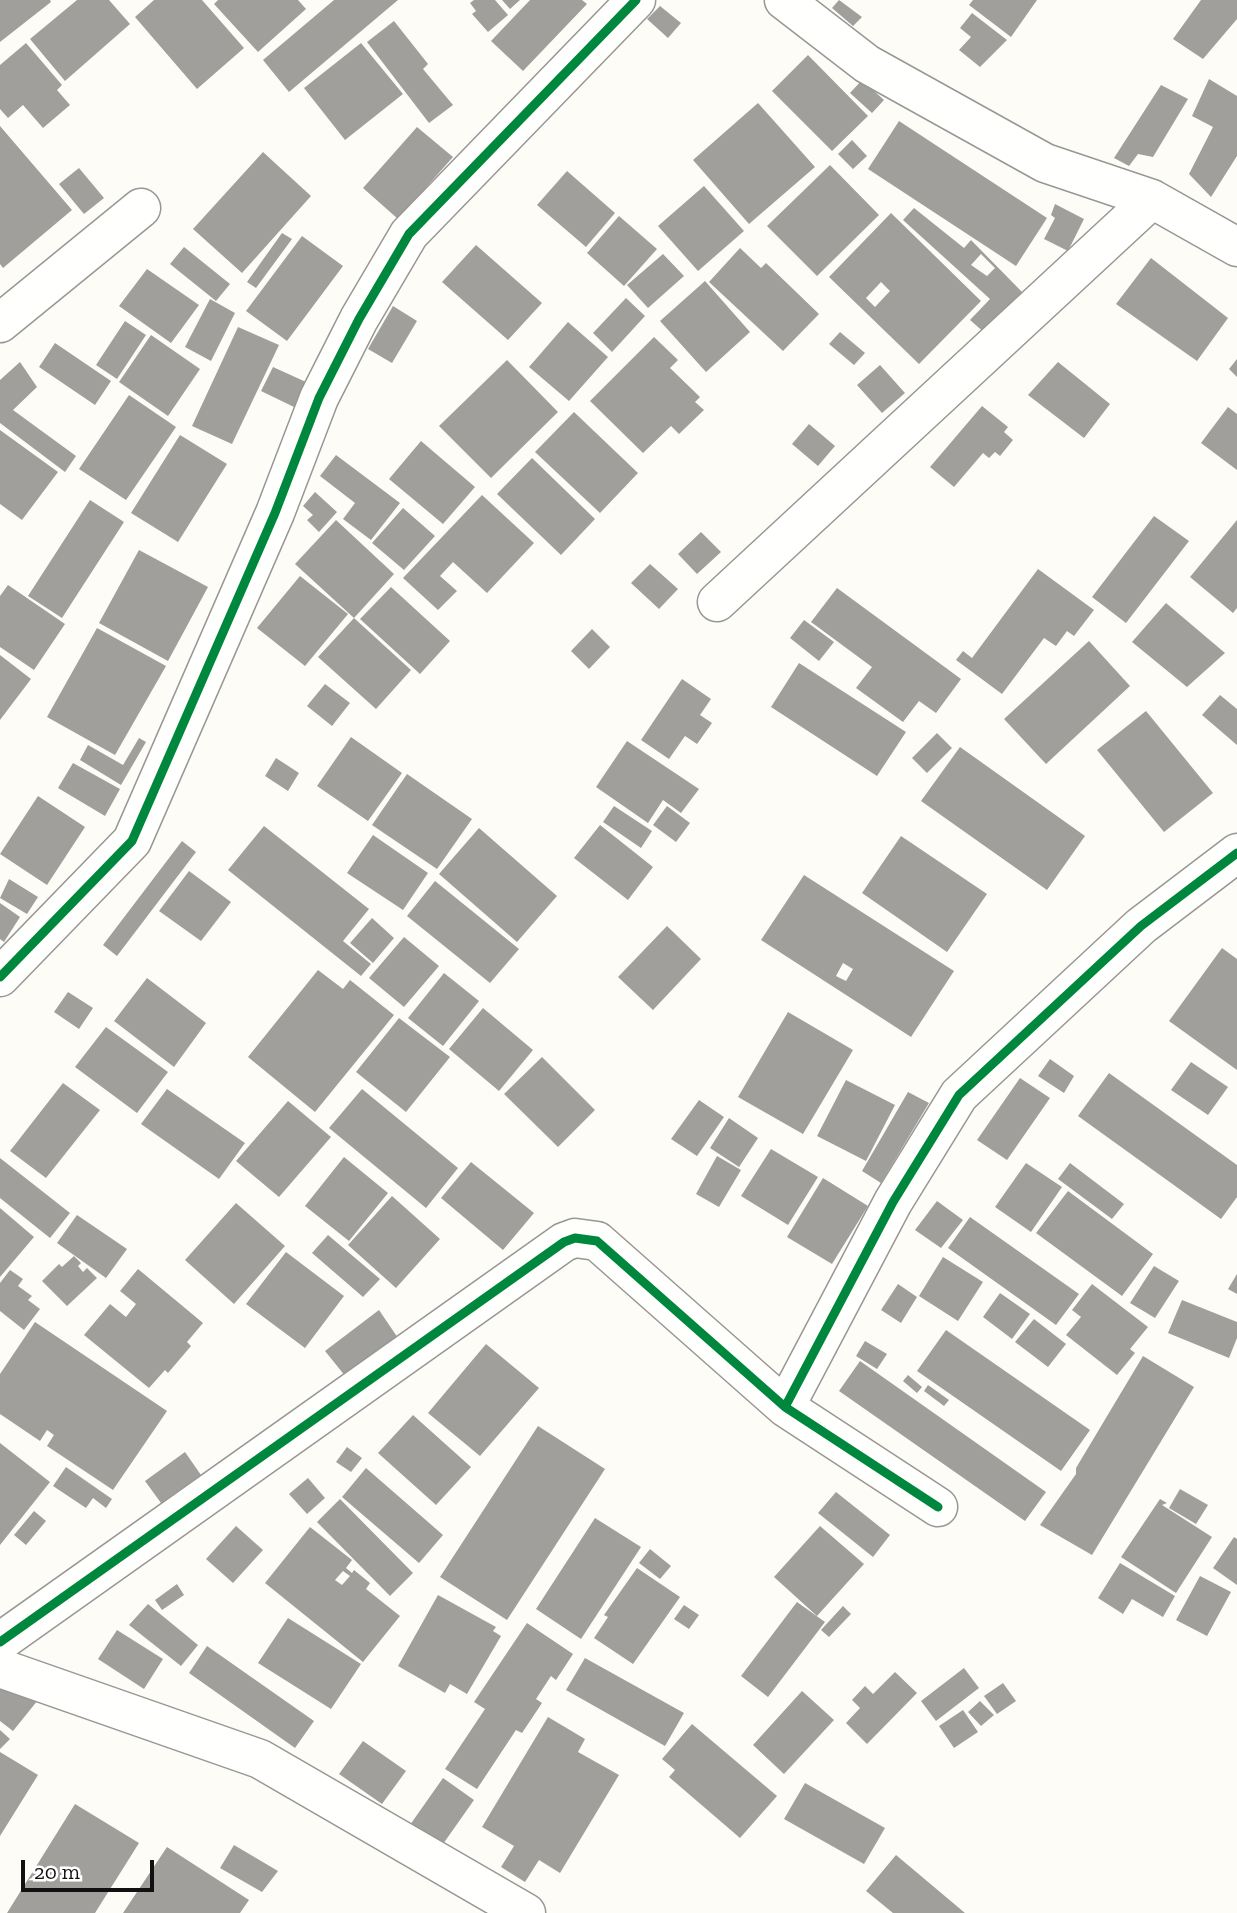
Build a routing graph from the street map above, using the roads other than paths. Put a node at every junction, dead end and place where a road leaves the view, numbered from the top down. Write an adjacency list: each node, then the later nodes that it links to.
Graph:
1 (636, 0): 9 (street)
2 (784, 0): 3 (street)
3 (1152, 199): 5 (street); 7 (street)
4 (141, 208): 6 (street)
5 (1237, 247)
6 (0, 323)
7 (717, 602)
8 (1237, 852): 10 (street)
9 (0, 977)
10 (785, 1407): 11 (street); 12 (street)
11 (938, 1507)
12 (0, 1642)
13 (0, 1668): 14 (street)
14 (526, 1913)

